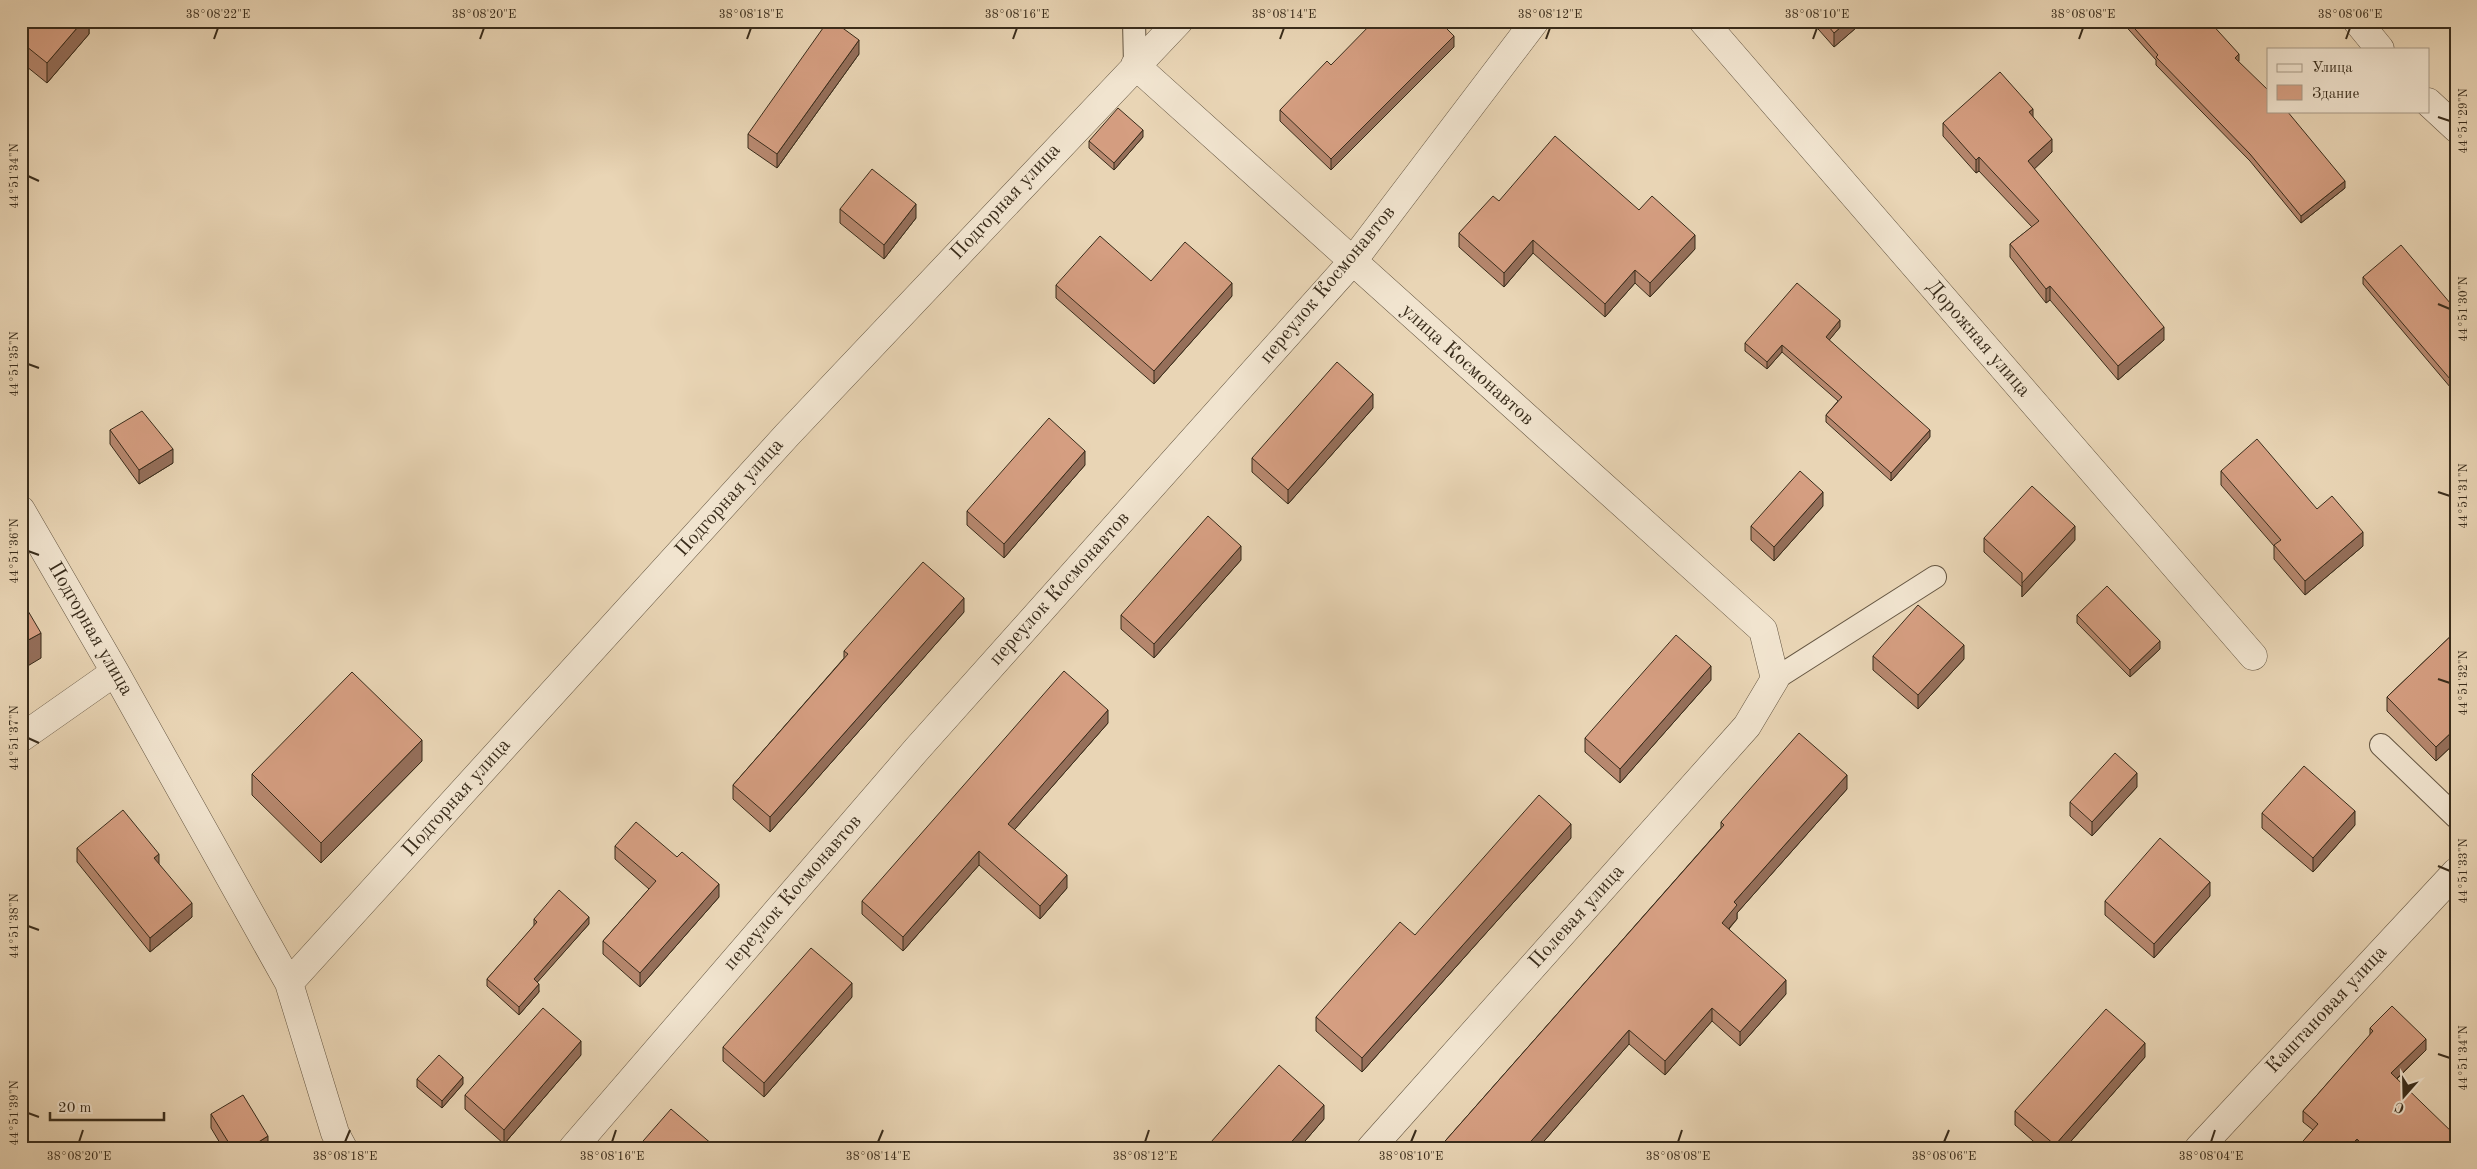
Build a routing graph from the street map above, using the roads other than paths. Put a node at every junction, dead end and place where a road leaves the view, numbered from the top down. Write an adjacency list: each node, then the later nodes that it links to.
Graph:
1 (1134, 21): 7 (lane)
2 (1179, 21): 7 (street, Подгорная улица)
3 (1536, 21): 10 (street, переулок Космонавтов)
4 (1703, 21): 13 (street, Дорожная улица)
5 (2357, 21): 6 (street)
6 (2379, 48)
7 (1135, 65): 10 (street, улица Космонавтов); 20 (street, Подгорная улица)
8 (2430, 104): 9 (street)
9 (2456, 128)
10 (1352, 262): 15 (street, улица Космонавтов); 22 (street, переулок Космонавтов)
11 (21, 510): 14 (street, Подгорная улица)
12 (1935, 577): 15 (lane)
13 (2253, 656)
14 (115, 672): 16 (street); 20 (street, Подгорная улица)
15 (1775, 679): 23 (street, Полевая улица)
16 (21, 738)
17 (2381, 745): 18 (lane)
18 (2456, 817)
19 (2456, 872): 24 (street, Каштановая улица)
20 (289, 983): 21 (street, Подгорная улица)
21 (343, 1148)
22 (573, 1148)
23 (1371, 1148)
24 (2199, 1148)

